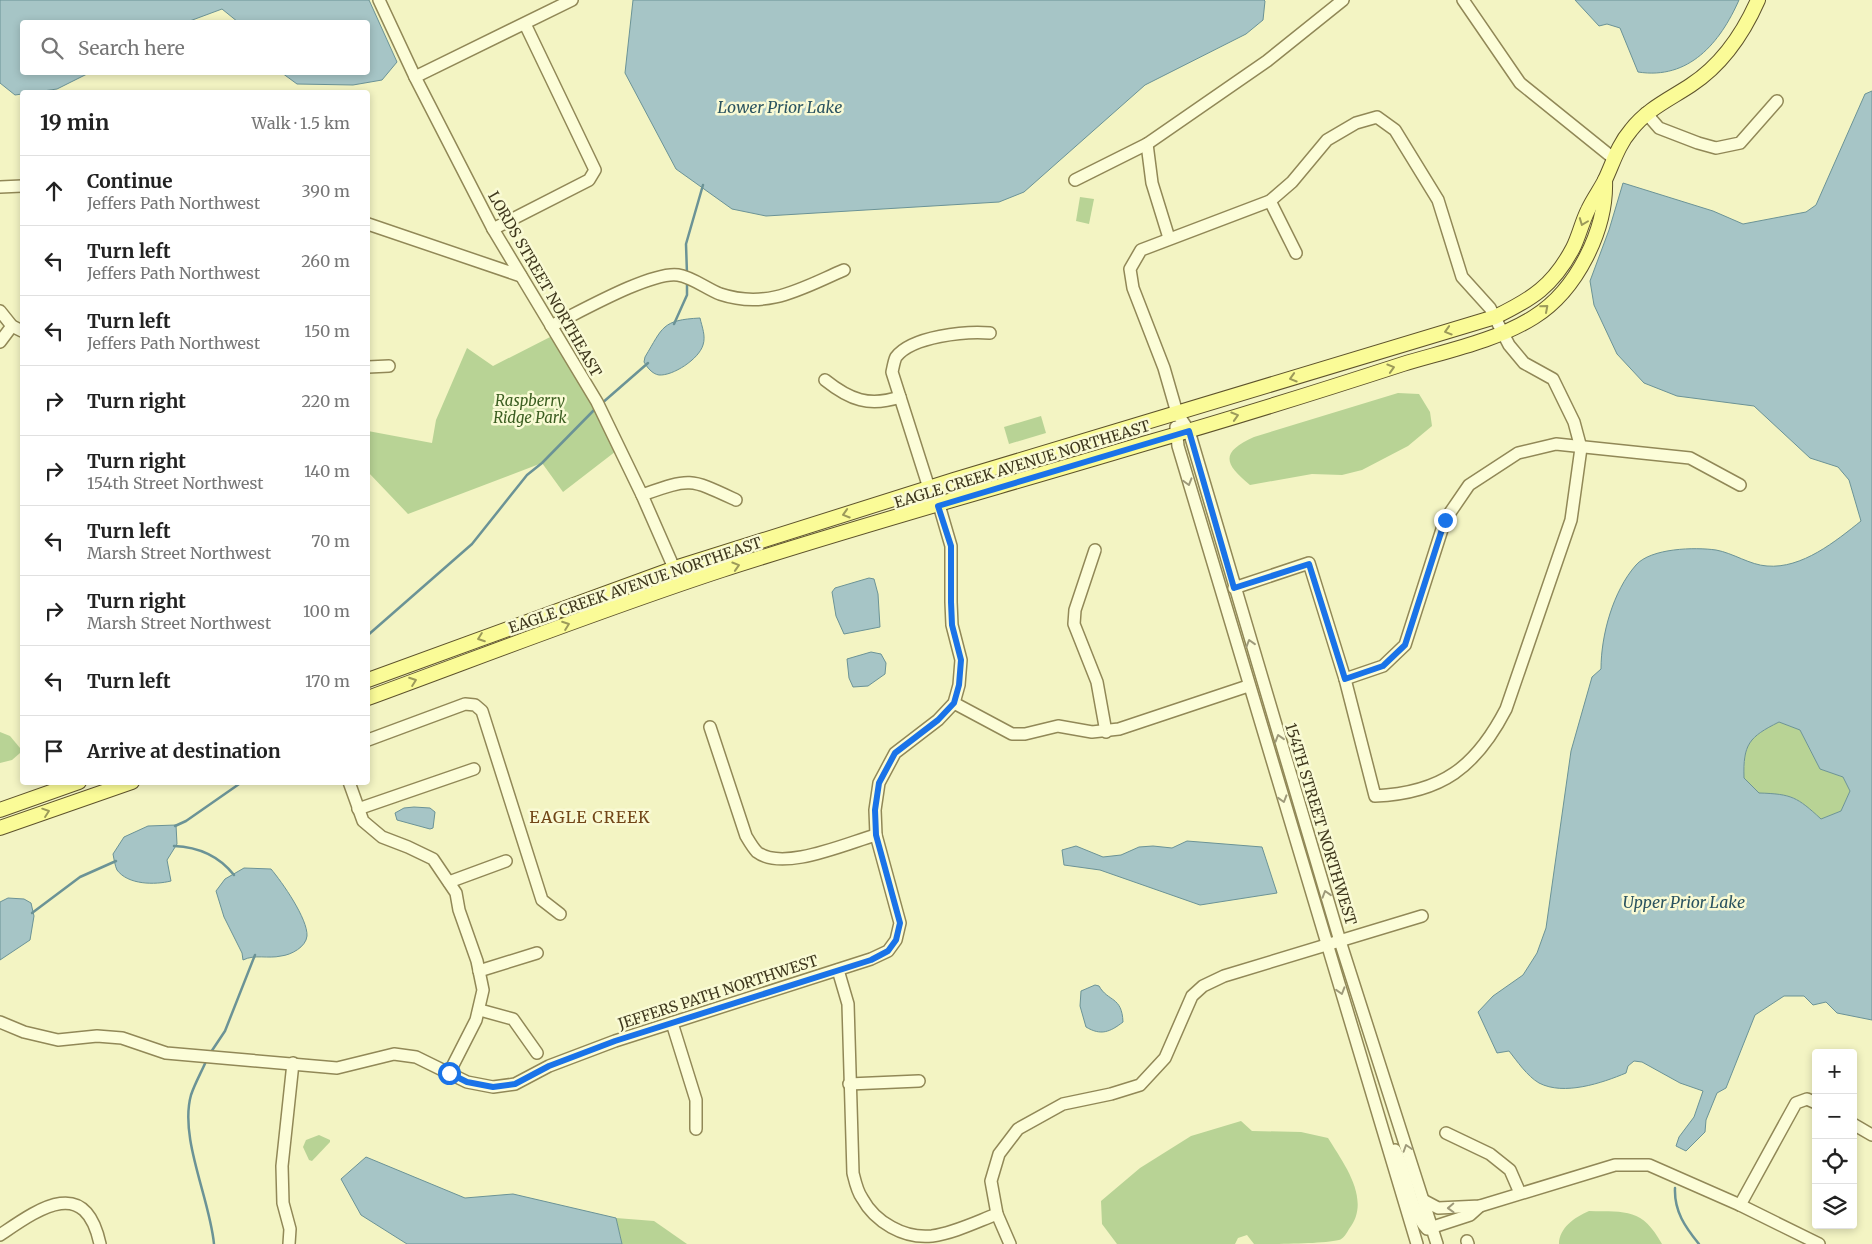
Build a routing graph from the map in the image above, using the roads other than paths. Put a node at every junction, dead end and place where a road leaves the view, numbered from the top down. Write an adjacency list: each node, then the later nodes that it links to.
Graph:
1 (379, 0): 7 (street, LORDS STREET NORTHEAST)
2 (572, 0): 6 (street)
3 (1343, 0): 10 (street)
4 (1463, 0): 11 (street)
5 (1758, 0): 9 (main road, EAGLE CREEK AVENUE NORTHEAST)
6 (525, 24): 7 (street); 17 (street)
7 (414, 77): 17 (street, LORDS STREET NORTHEAST)
8 (1777, 101): 9 (street)
9 (1646, 114): 11 (main road, EAGLE CREEK AVENUE NORTHEAST)
10 (1146, 144): 12 (street); 18 (street)
11 (1613, 158): 23 (main road, EAGLE CREEK AVENUE NORTHEAST)
12 (1075, 180)
13 (20, 186): 14 (street)
14 (0, 187)
15 (1270, 201): 18 (street, 154TH STREET NORTHWEST); 19 (street); 23 (street)
16 (370, 225): 21 (street)
17 (493, 230): 21 (street, LORDS STREET NORTHEAST)
18 (1169, 238): 32 (street, 154TH STREET NORTHWEST)
19 (1296, 253)
20 (844, 270): 24 (street)
21 (521, 276): 24 (street, LORDS STREET NORTHEAST)
22 (0, 311): 25 (street)
23 (1499, 325): 32 (main road, EAGLE CREEK AVENUE NORTHEAST, one-way to 32); 33 (main road, EAGLE CREEK AVENUE NORTHEAST, one-way to 23); 35 (street)
24 (551, 326): 38 (street, LORDS STREET NORTHEAST)
25 (17, 328): 27 (street)
26 (990, 333): 31 (street)
27 (0, 342)
28 (389, 366): 29 (street)
29 (370, 367)
30 (825, 380): 31 (street)
31 (900, 397): 37 (street)
32 (1177, 413): 33 (street, 154TH STREET NORTHWEST); 34 (street, 154TH STREET NORTHWEST); 37 (main road, EAGLE CREEK AVENUE NORTHEAST)
33 (1189, 431): 34 (main road, EAGLE CREEK AVENUE NORTHEAST); 45 (street, 154TH STREET NORTHWEST)
34 (1175, 435): 40 (main road, EAGLE CREEK AVENUE NORTHEAST); 48 (street, 154TH STREET NORTHWEST, one-way to 48)
35 (1581, 448): 36 (street); 47 (street); 47 (street)
36 (1740, 485)
37 (929, 488): 41 (main road); 43 (main road, EAGLE CREEK AVENUE NORTHEAST, one-way to 43)
38 (642, 495): 39 (street); 43 (street, LORDS STREET NORTHEAST)
39 (736, 500)
40 (938, 506): 41 (main road, EAGLE CREEK AVENUE NORTHEAST); 50 (street)
41 (844, 533): 44 (main road, EAGLE CREEK AVENUE NORTHEAST, one-way to 41)
42 (1095, 550): 52 (street)
43 (674, 568): 44 (street, LORDS STREET NORTHEAST); 46 (main road, EAGLE CREEK AVENUE NORTHEAST, one-way to 46)
44 (681, 584): 49 (main road, EAGLE CREEK AVENUE NORTHEAST, one-way to 44)
45 (1234, 588): 47 (street); 66 (street, 154TH STREET NORTHWEST, one-way to 45)
46 (370, 679)
47 (1345, 679)
48 (1248, 686): 52 (street); 67 (street, 154TH STREET NORTHWEST, one-way to 67)
49 (370, 697)
50 (954, 703): 52 (street); 61 (street, JEFFERS PATH NORTHWEST)
51 (710, 726): 61 (street)
52 (1106, 732)
53 (370, 739): 64 (street)
54 (474, 769): 58 (street)
55 (71, 785): 59 (main road)
56 (123, 785): 60 (main road, one-way to 56)
57 (350, 785): 58 (street)
58 (358, 808): 63 (street)
59 (0, 810)
60 (0, 828)
61 (876, 835): 69 (street, JEFFERS PATH NORTHWEST)
62 (506, 861): 63 (street)
63 (449, 882): 70 (street)
64 (560, 914)
65 (1422, 916): 66 (street)
66 (1340, 941): 67 (street); 86 (street, 154TH STREET NORTHWEST, one-way to 66)
67 (1327, 945): 80 (street, 154TH STREET NORTHWEST, one-way to 80); 89 (street)
68 (537, 953): 70 (street)
69 (838, 970): 73 (street, JEFFERS PATH NORTHWEST); 78 (street)
70 (479, 971): 71 (street)
71 (480, 1010): 74 (street); 76 (street)
72 (0, 1022): 75 (street, JEFFERS PATH NORTHWEST)
73 (672, 1023): 76 (street, JEFFERS PATH NORTHWEST); 82 (street)
74 (537, 1053)
75 (293, 1062): 76 (street, JEFFERS PATH NORTHWEST); 93 (street)
76 (449, 1073)
77 (919, 1081): 78 (street)
78 (849, 1084): 89 (street)
79 (1812, 1101): 87 (street)
80 (1381, 1121): 90 (street); 95 (street, 154TH STREET NORTHWEST)
81 (1857, 1126): 84 (street)
82 (696, 1129)
83 (1446, 1133): 85 (street)
84 (1872, 1135)
85 (1520, 1193): 87 (street); 88 (street)
86 (1423, 1200): 88 (street, one-way to 86); 90 (street, 154TH STREET NORTHWEST)
87 (1740, 1204): 97 (street)
88 (1480, 1206): 90 (street)
89 (997, 1214): 94 (street)
90 (1432, 1228): 96 (street, 154TH STREET NORTHWEST)
91 (0, 1235): 92 (street)
92 (100, 1244)
93 (289, 1244)
94 (1010, 1244)
95 (1418, 1244)
96 (1437, 1244)
97 (1820, 1244)

